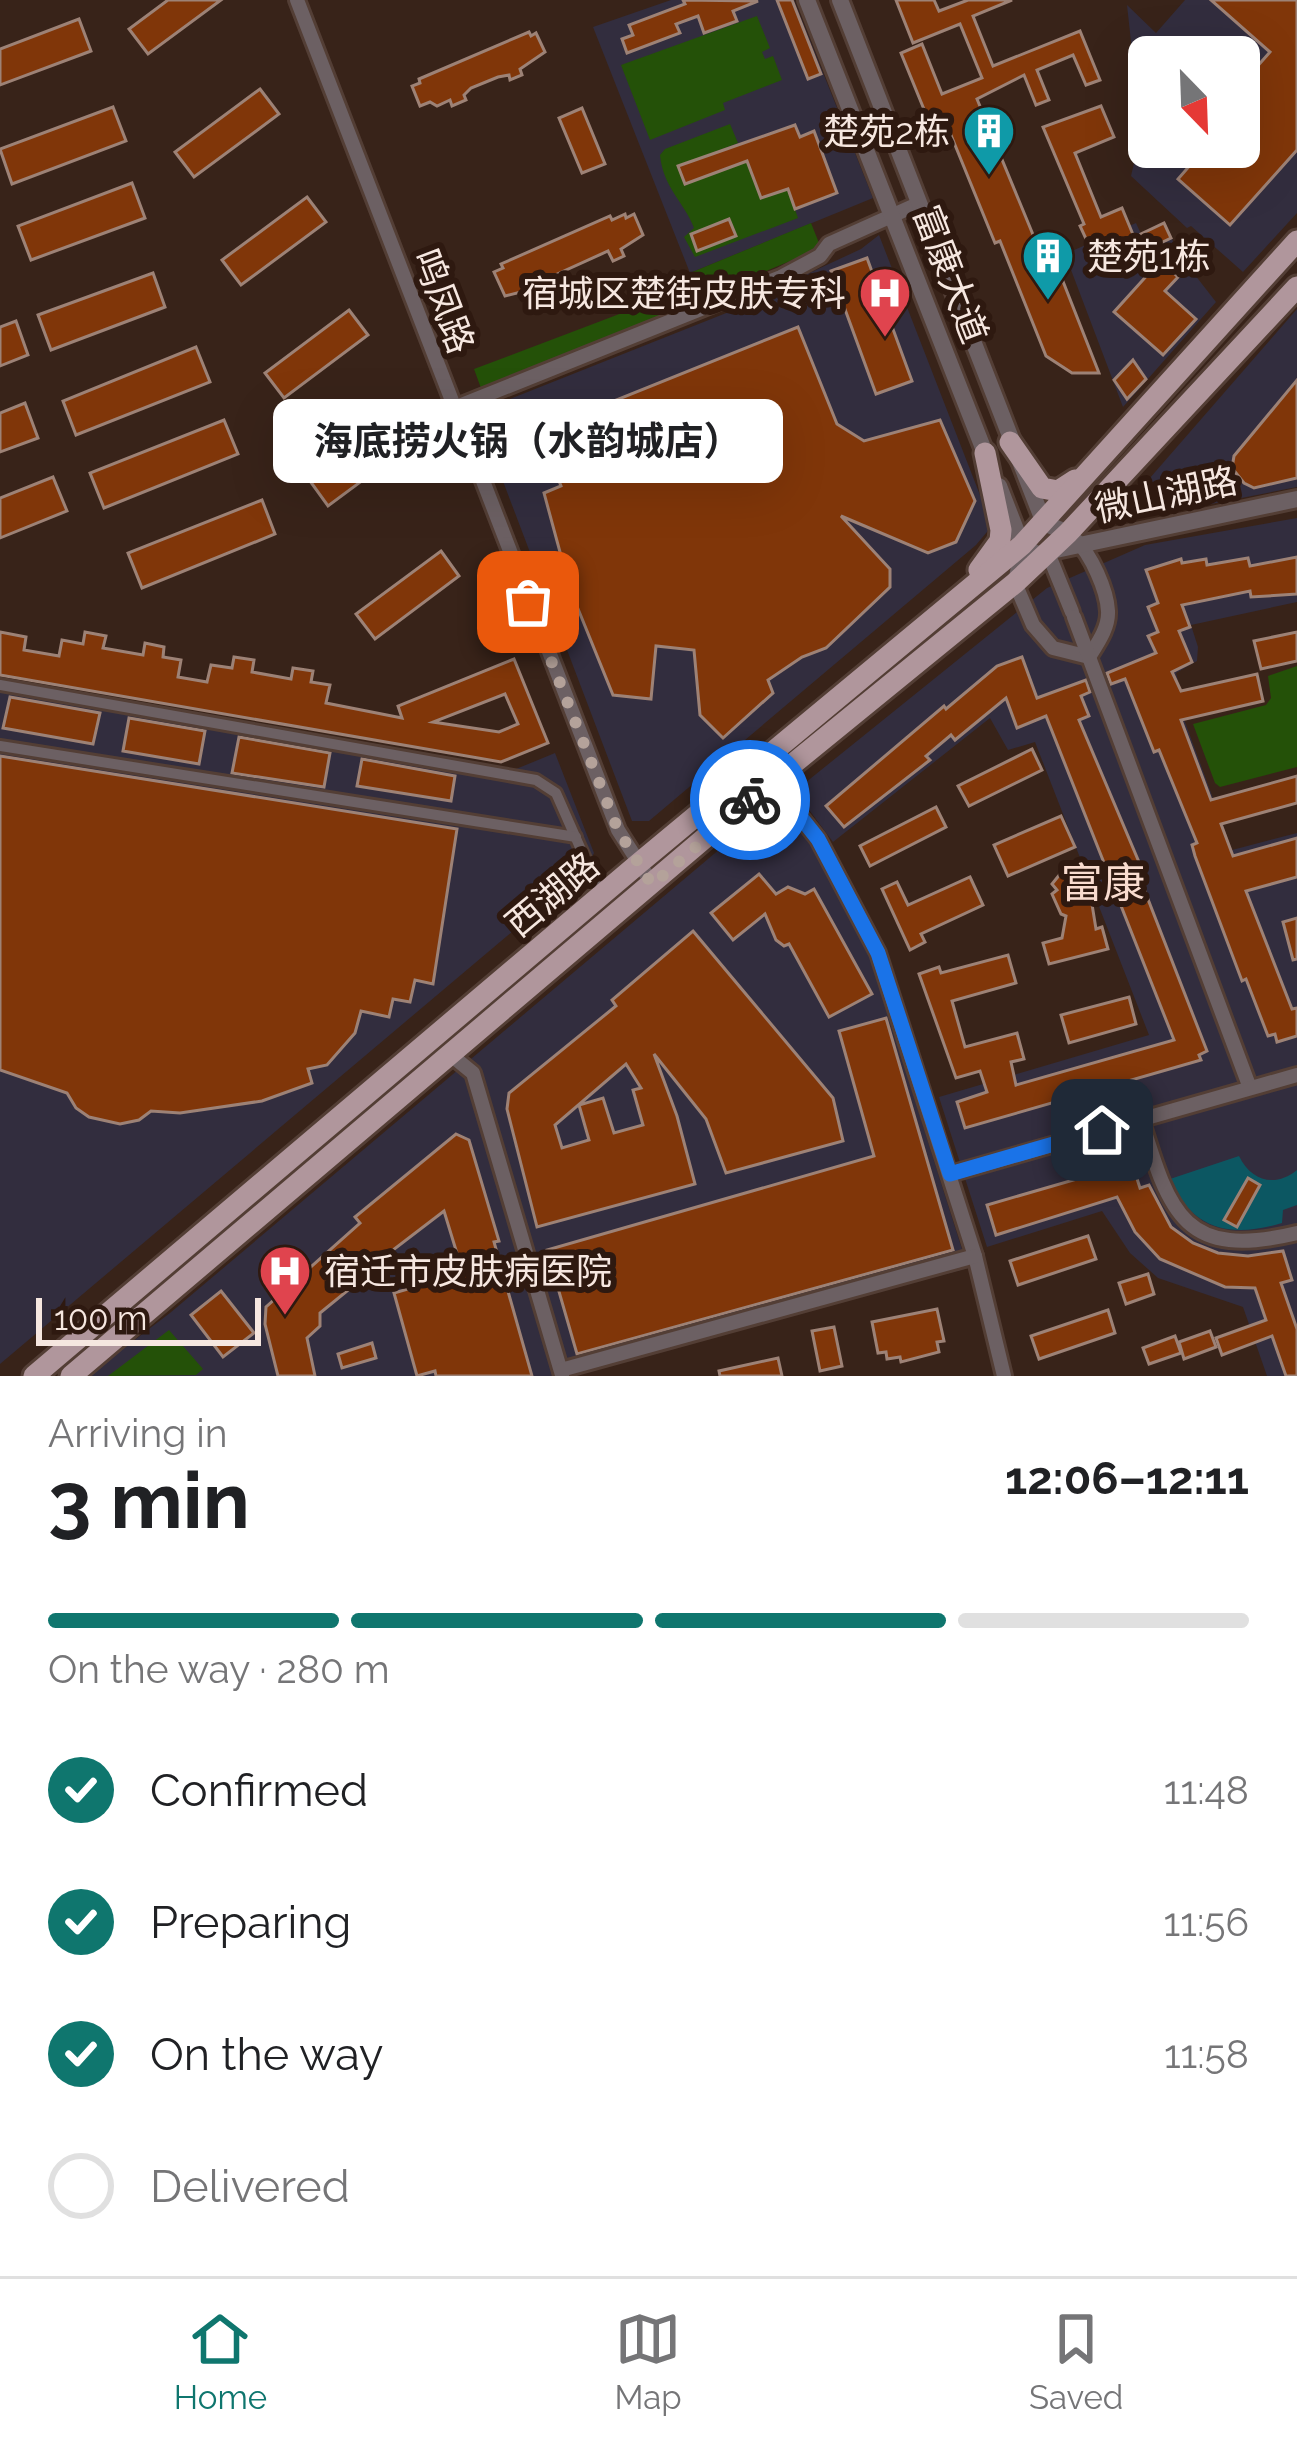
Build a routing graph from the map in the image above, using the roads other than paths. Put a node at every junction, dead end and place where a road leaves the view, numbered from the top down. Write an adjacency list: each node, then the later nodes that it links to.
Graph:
1 (297, 0): 8 (street, 鸣凤路)
2 (807, 0): 5 (street, 富康大道)
3 (840, 0): 4 (street, 富康大道)
4 (918, 204): 5 (street); 10 (street, 富康大道)
5 (893, 215): 8 (street); 11 (street, 富康大道)
6 (1297, 241): 9 (main road, 西湖路)
7 (1297, 287): 14 (main road, 西湖路)
8 (454, 408): 24 (street, 鸣凤路)
9 (1120, 439): 10 (main road); 13 (main road, 西湖路)
10 (1010, 442): 13 (street, 富康大道)
11 (985, 453): 15 (street, 富康大道); 18 (main road)
12 (1297, 499): 14 (street, 微山湖路)
13 (1044, 523): 14 (street); 15 (main road, 西湖路)
14 (1076, 540): 16 (main road, 西湖路); 19 (street)
15 (1022, 544): 16 (street); 17 (street); 18 (main road, 西湖路)
16 (1048, 553): 17 (main road, 西湖路); 19 (street)
17 (1015, 583): 19 (street); 22 (main road, 西湖路)
18 (948, 606): 24 (main road, 西湖路)
19 (1089, 657): 29 (street)
20 (0, 685): 23 (street)
21 (0, 746): 23 (street)
22 (772, 781): 25 (main road, 西湖路); 31 (street)
23 (576, 837): 26 (street)
24 (638, 864): 25 (street, 鸣凤路); 26 (main road, 西湖路)
25 (652, 885): 27 (main road, 西湖路)
26 (601, 896): 35 (main road, 西湖路)
27 (451, 1055): 34 (street); 36 (main road, 西湖路)
28 (1297, 1075): 29 (street)
29 (1250, 1088): 30 (street)
30 (1141, 1119): 31 (street); 32 (street)
31 (950, 1174): 33 (street)
32 (1297, 1232)
33 (975, 1256): 34 (street); 37 (street)
34 (562, 1373)
35 (35, 1376)
36 (71, 1376)
37 (1004, 1376)

